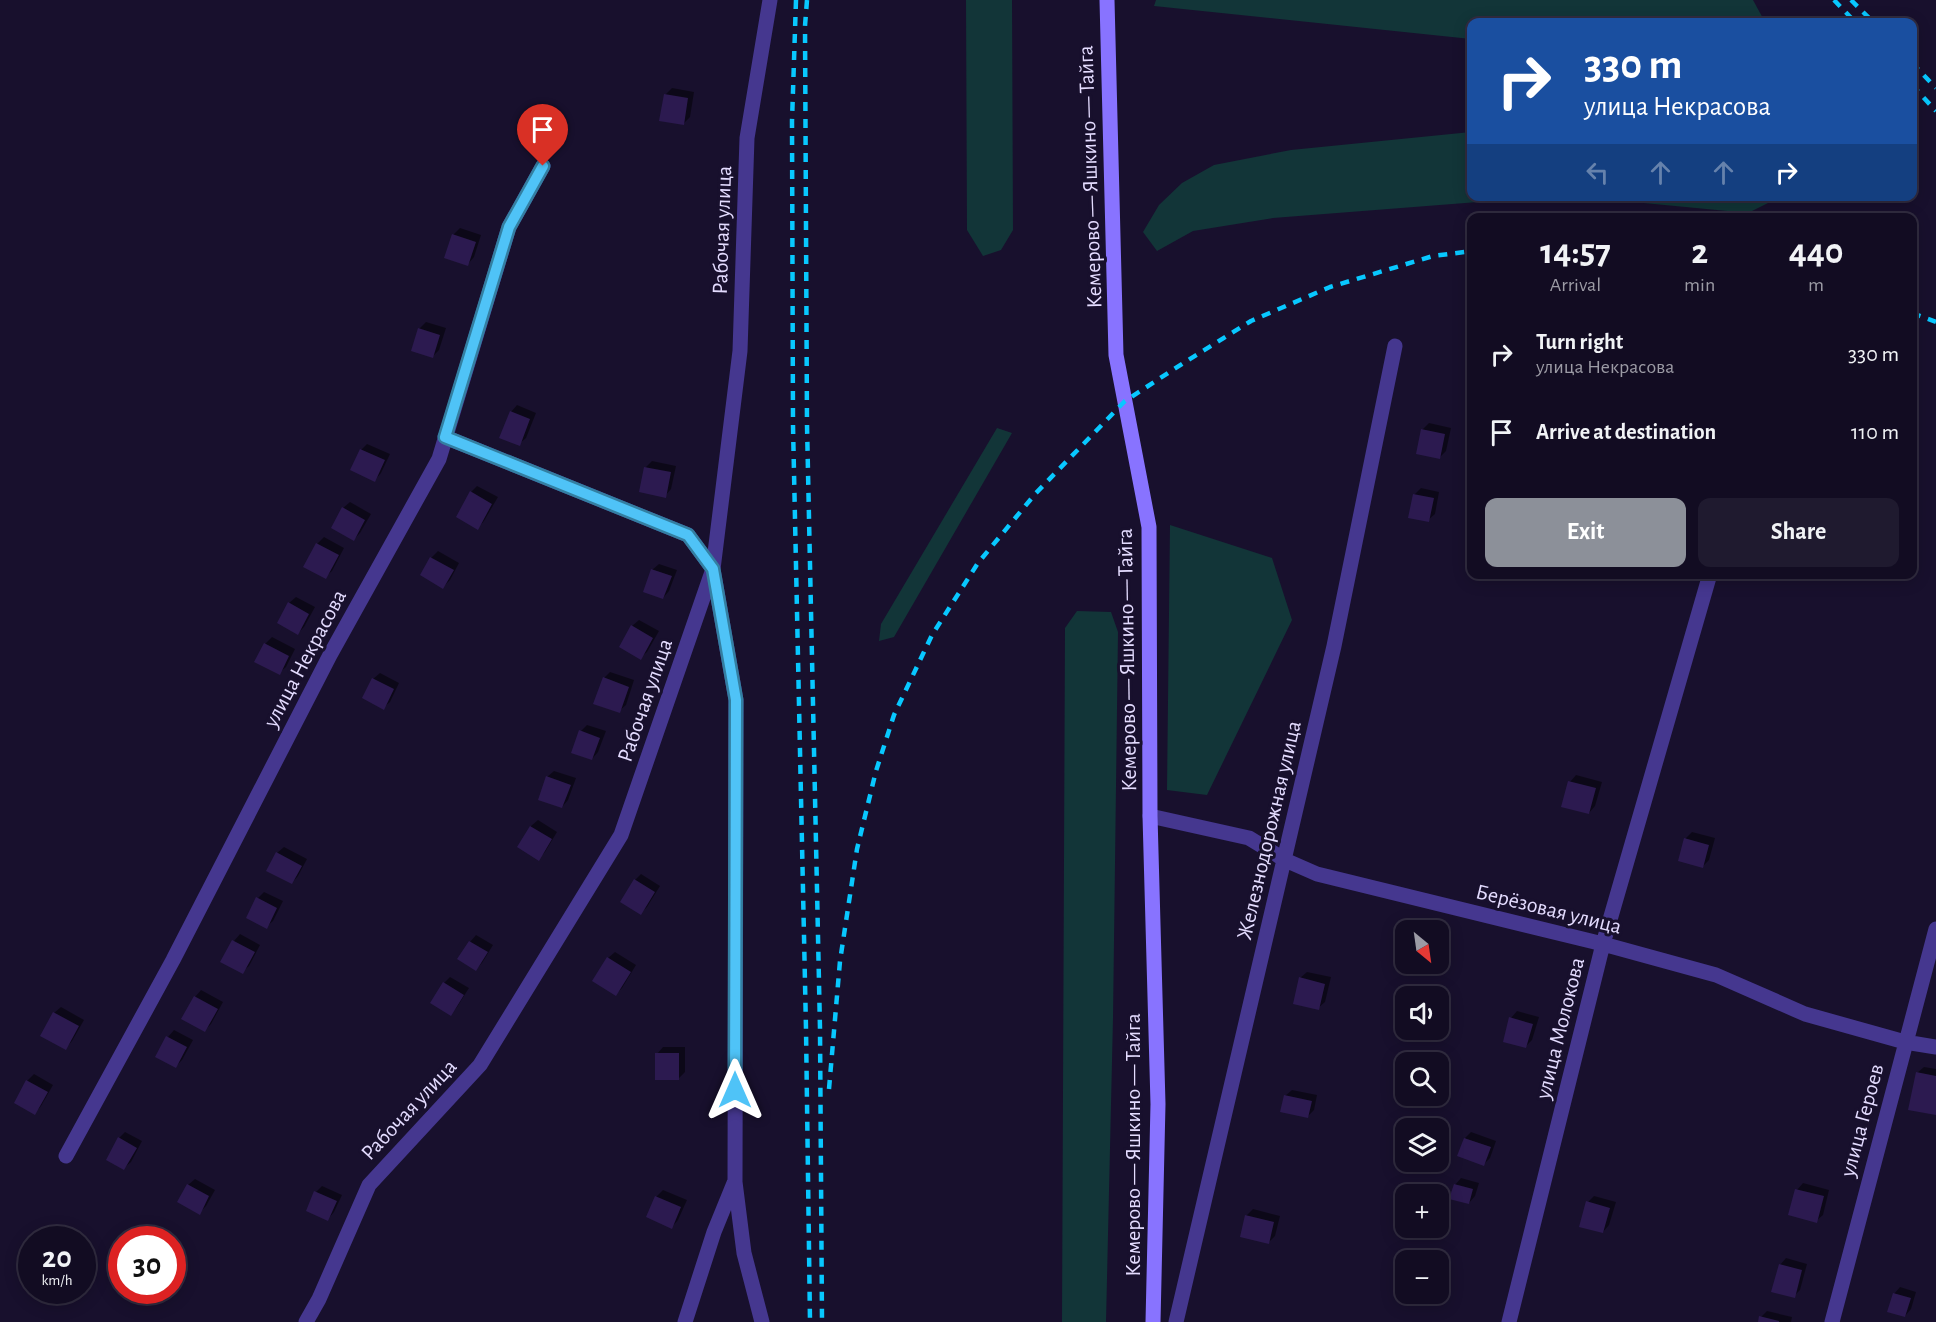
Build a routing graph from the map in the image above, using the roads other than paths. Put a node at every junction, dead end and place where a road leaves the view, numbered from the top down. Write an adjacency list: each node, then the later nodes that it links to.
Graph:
1 (770, 0): 6 (street, Рабочая улица)
2 (1107, 0): 8 (main road, Кемерово — Яшкино — Тайга)
3 (543, 166): 5 (street, улица Некрасова)
4 (1395, 346): 9 (street, Железнодорожная улица)
5 (445, 437): 6 (street); 14 (street, улица Некрасова)
6 (713, 569): 15 (street); 16 (street, Рабочая улица)
7 (1709, 579): 11 (street, улица Молокова)
8 (1150, 816): 9 (street, Берёзовая улица); 19 (main road, Кемерово — Яшкино — Тайга)
9 (1285, 860): 11 (street, Берёзовая улица); 20 (street, Железнодорожная улица)
10 (1936, 929): 12 (street, улица Героев)
11 (1603, 944): 12 (street, Берёзовая улица); 21 (street, улица Молокова)
12 (1905, 1042): 13 (street, Берёзовая улица); 22 (street, улица Героев)
13 (1936, 1047)
14 (66, 1156)
15 (735, 1182): 17 (street); 18 (street)
16 (306, 1322)
17 (686, 1322)
18 (762, 1322)
19 (1153, 1322)
20 (1176, 1322)
21 (1509, 1322)
22 (1832, 1322)

